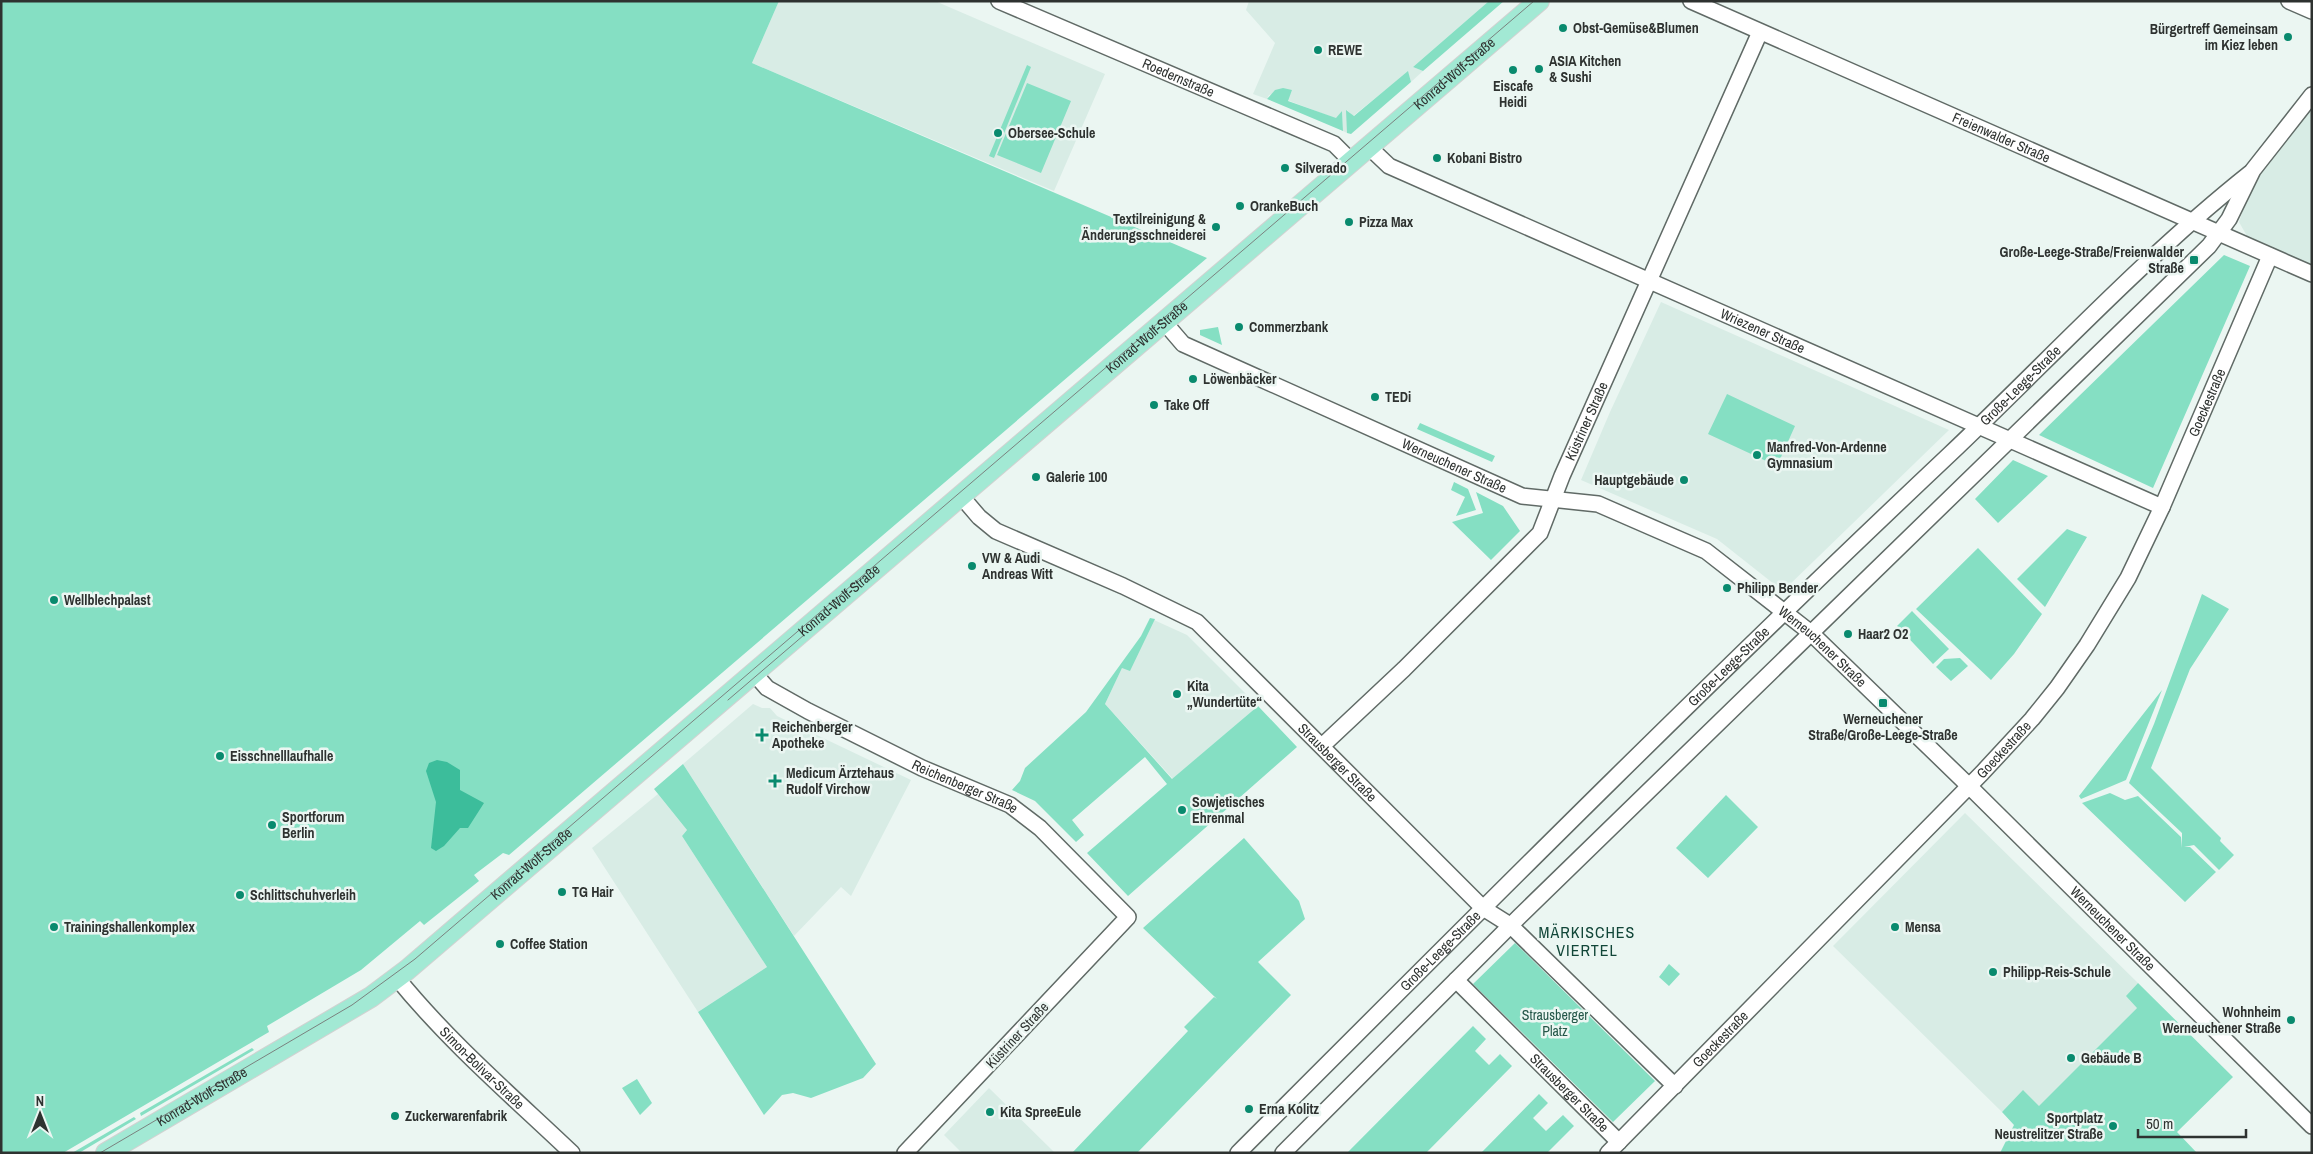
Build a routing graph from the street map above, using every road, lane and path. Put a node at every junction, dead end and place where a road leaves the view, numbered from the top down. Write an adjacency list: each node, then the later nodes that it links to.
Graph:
1 (999, 1): 9 (street, Roedernstraße)
2 (1539, 1): 8 (main road, Konrad-Wolf-Straße)
3 (1691, 1): 6 (street, Freienwalder Straße)
4 (2289, 1): 5 (street)
5 (2312, 11)
6 (1760, 32): 11 (street, Freienwalder Straße); 15 (street, Küstriner Straße)
7 (2312, 95): 10 (street, Große-Leege-Straße)
8 (1369, 147): 9 (main road, Konrad-Wolf-Straße); 15 (street, Wriezener Straße)
9 (1352, 162): 16 (main road, Konrad-Wolf-Straße)
10 (2253, 170): 11 (street, Große-Leege-Straße); 12 (street, Große-Leege-Straße)
11 (2192, 222): 12 (street, Freienwalder Straße); 17 (street, Große-Leege-Straße)
12 (2219, 235): 13 (street, Freienwalder Straße); 18 (street, Große-Leege-Straße)
13 (2270, 256): 14 (street, Freienwalder Straße); 21 (street, Goeckestraße)
14 (2312, 274)
15 (1650, 282): 17 (street, Wriezener Straße); 20 (street, Küstriner Straße)
16 (1165, 323): 19 (main road, Konrad-Wolf-Straße); 20 (street, Werneuchener Straße)
17 (1980, 426): 18 (street, Wriezener Straße); 22 (street, Große-Leege-Straße)
18 (2010, 440): 21 (street, Wriezener Straße); 23 (street, Große-Leege-Straße)
19 (961, 496): 24 (main road, Konrad-Wolf-Straße); 25 (street, Strausberger Straße)
20 (1553, 500): 22 (street, Werneuchener Straße); 25 (street, Küstriner Straße)
21 (2162, 507): 26 (street, Goeckestraße)
22 (1784, 611): 23 (street, Werneuchener Straße); 27 (street, Große-Leege-Straße)
23 (1810, 633): 26 (street, Werneuchener Straße); 29 (street, Große-Leege-Straße)
24 (754, 673): 28 (street, Reichenberger Straße); 30 (main road, Konrad-Wolf-Straße)
25 (1322, 746): 27 (street, Strausberger Straße)
26 (1969, 786): 32 (street, Goeckestraße); 33 (street, Werneuchener Straße)
27 (1483, 908): 29 (street, Strausberger Straße); 38 (street, Große-Leege-Straße)
28 (1128, 917): 37 (street, Küstriner Straße)
29 (1510, 925): 31 (street, Große-Leege-Straße); 32 (street, Strausberger Straße)
30 (397, 978): 35 (street, Simon-Bolivar-Straße); 36 (main road, Konrad-Wolf-Straße)
31 (1456, 980): 34 (street, Strausberger Straße); 39 (street, Große-Leege-Straße)
32 (1675, 1086): 34 (street, Goeckestraße)
33 (2312, 1126)
34 (1613, 1147)
35 (569, 1152)
36 (106, 1153)
37 (905, 1153)
38 (1238, 1153)
39 (1283, 1153)

